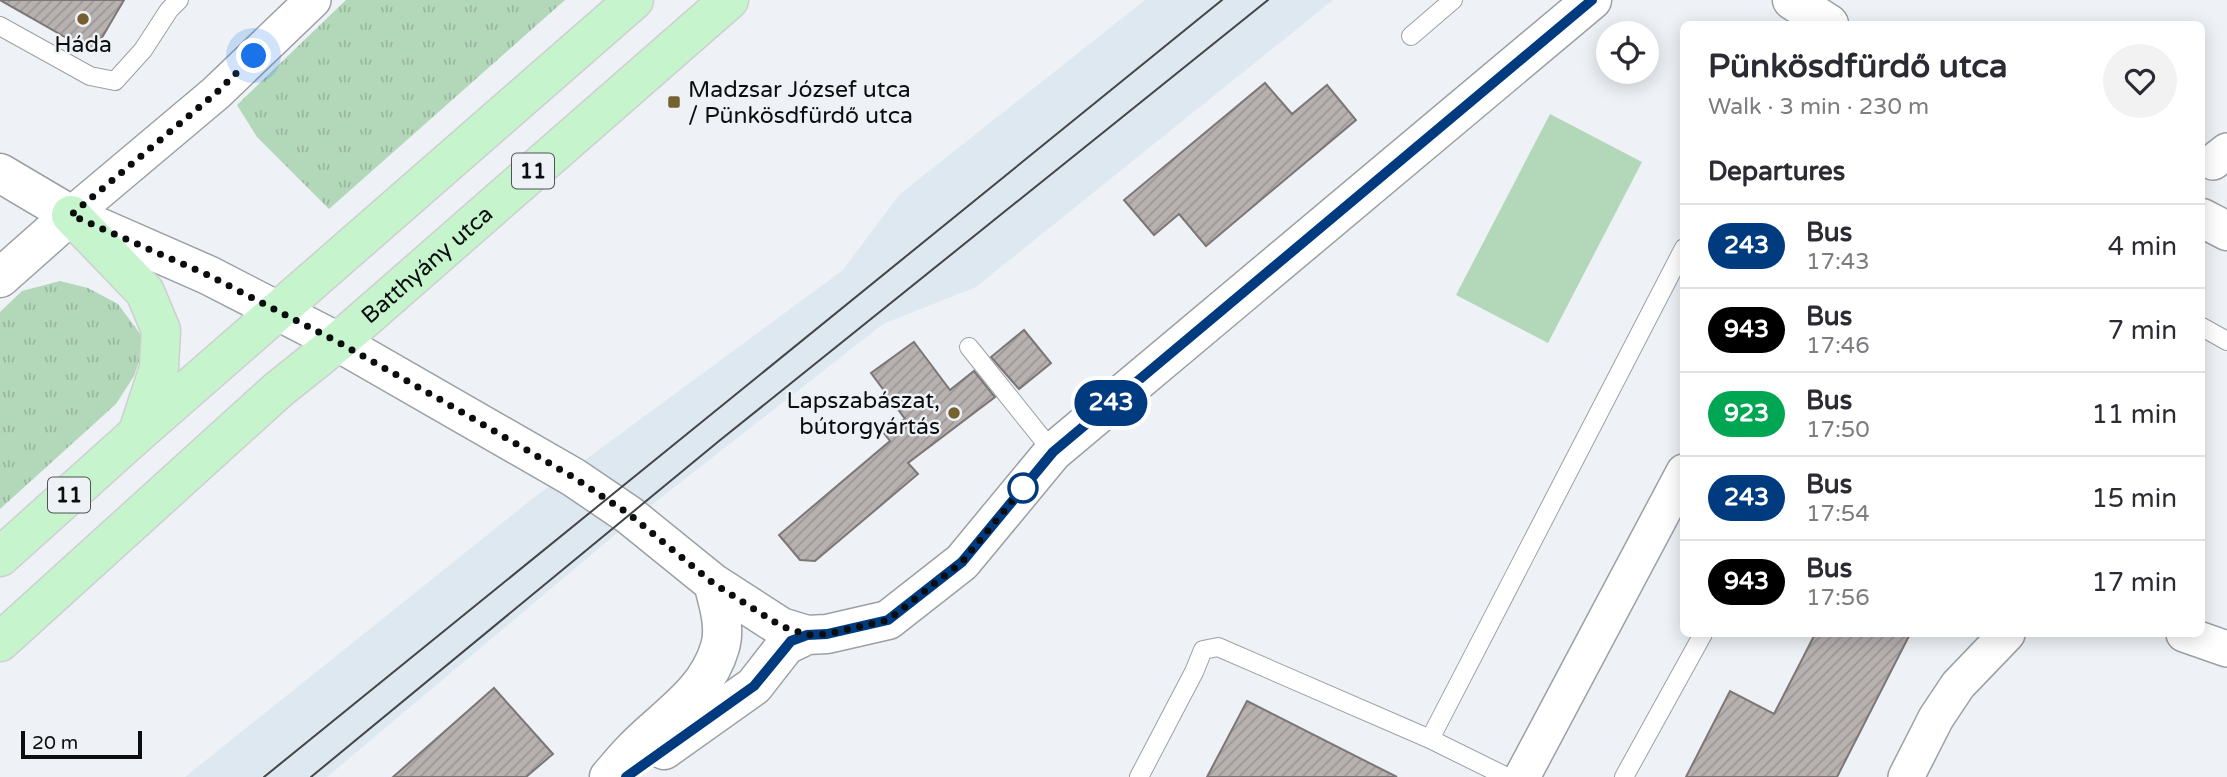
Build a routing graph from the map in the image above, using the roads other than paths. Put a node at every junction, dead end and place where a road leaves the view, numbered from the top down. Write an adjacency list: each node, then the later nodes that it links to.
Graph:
1 (180, 0): 9 (lane)
2 (313, 0): 12 (street)
3 (634, 0): 17 (main road, 11)
4 (729, 0): 20 (main road, Batthyány utca / 11)
5 (1453, 0): 10 (lane)
6 (1592, 0): 23 (main road)
7 (1792, 0): 8 (main road)
8 (1824, 21)
9 (0, 26)
10 (1411, 36)
11 (0, 173): 12 (main road)
12 (71, 215): 16 (main road); 17 (main road); 22 (main road)
13 (2205, 220): 14 (main road)
14 (2227, 231)
15 (1680, 256): 33 (lane)
16 (0, 278)
17 (278, 311): 20 (main road); 22 (main road, 11)
18 (2205, 329): 19 (lane)
19 (2227, 341)
20 (338, 342): 26 (main road); 31 (main road, Batthyány utca / 11)
21 (969, 347): 23 (lane)
22 (137, 434): 25 (main road, 11)
23 (1053, 452): 27 (main road)
24 (1680, 480): 38 (street)
25 (0, 557)
26 (713, 583): 27 (main road); 34 (main road)
27 (807, 635): 35 (main road)
28 (1701, 637): 39 (lane)
29 (2004, 637): 40 (street)
30 (2193, 637): 32 (street)
31 (0, 642)
32 (2227, 649)
33 (1430, 739): 36 (lane); 37 (lane)
34 (609, 777)
35 (626, 777)
36 (1139, 777)
37 (1507, 777)
38 (1522, 777)
39 (1624, 777)
40 (1906, 777)

